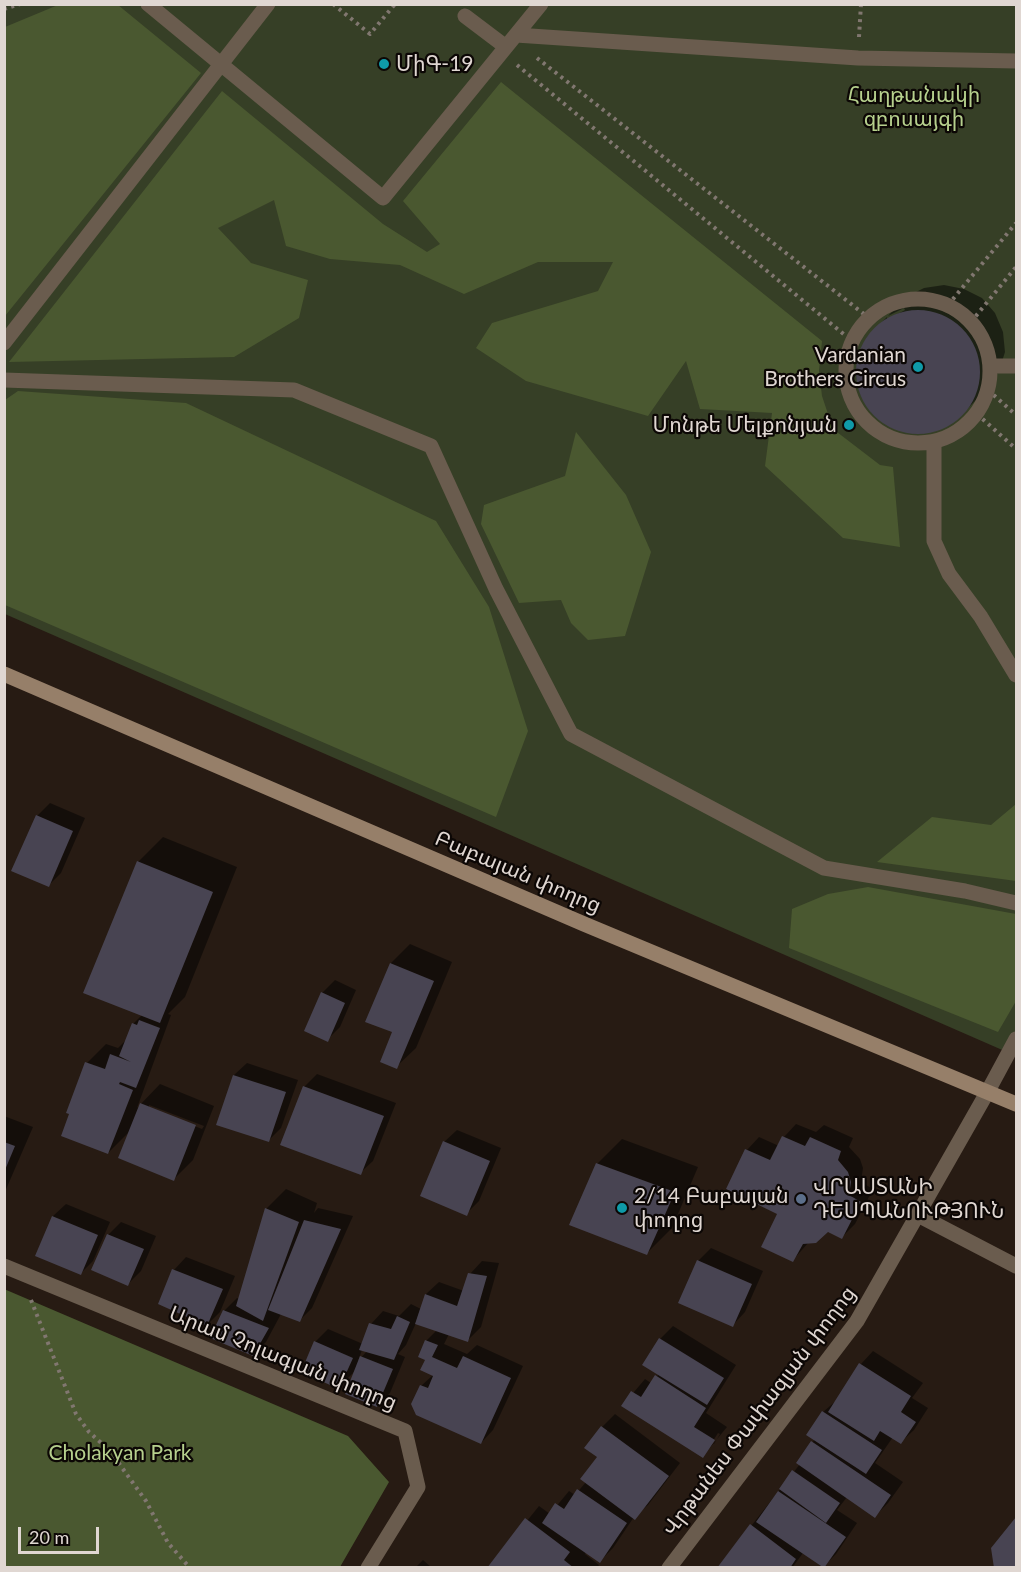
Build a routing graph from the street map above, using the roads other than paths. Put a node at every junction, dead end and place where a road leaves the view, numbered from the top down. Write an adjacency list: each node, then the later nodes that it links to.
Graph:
1 (148, 4): 7 (street)
2 (268, 4): 7 (street)
3 (541, 4): 5 (street)
4 (465, 16): 5 (street)
5 (509, 43): 6 (street); 7 (street)
6 (1017, 61)
7 (221, 65): 8 (street)
8 (4, 343)
9 (991, 366): 10 (street); 12 (street); 12 (street)
10 (1017, 366)
11 (4, 380): 15 (street)
12 (934, 442): 14 (street)
13 (4, 674): 17 (street, Բաբայան փողոց)
14 (1017, 675)
15 (1017, 903)
16 (1017, 1039): 17 (street, Վրթանես Փափազյան փողոց)
17 (988, 1091): 18 (street, Բաբայան փողոց); 19 (street, Վրթանես Փափազյան փողոց)
18 (1017, 1104)
19 (918, 1215): 21 (street); 23 (street, Վրթանես Փափազյան փողոց)
20 (4, 1266): 22 (street, Արամ Չոլագյան փողոց)
21 (1017, 1266)
22 (368, 1568)
23 (669, 1568)

